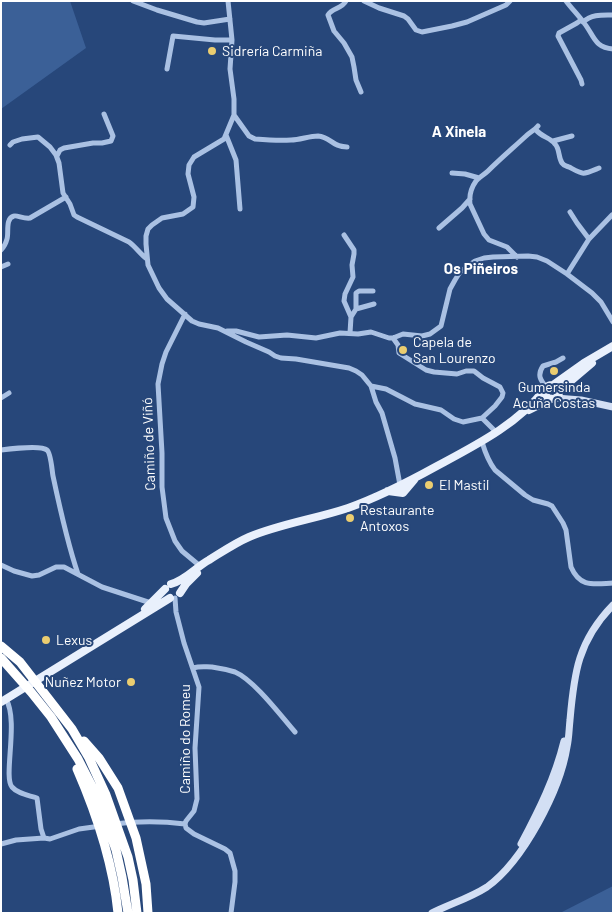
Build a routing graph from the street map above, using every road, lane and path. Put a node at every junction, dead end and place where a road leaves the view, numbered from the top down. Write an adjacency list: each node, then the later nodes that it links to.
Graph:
1 (133, 1): 8 (street)
2 (228, 1): 8 (street)
3 (346, 1): 14 (street)
4 (364, 1): 5 (street)
5 (510, 1)
6 (566, 1): 9 (street)
7 (613, 15): 9 (street)
8 (230, 19): 10 (street)
9 (582, 21): 11 (street); 13 (street)
10 (232, 40): 12 (street); 16 (street)
11 (613, 49)
12 (167, 69)
13 (582, 84)
14 (361, 92)
15 (104, 114): 22 (street)
16 (234, 115): 17 (street); 21 (street)
17 (226, 135): 28 (street); 36 (street)
18 (572, 136): 19 (street)
19 (553, 141): 23 (street); 25 (street)
20 (10, 145): 22 (street)
21 (347, 147)
22 (57, 156): 26 (street)
23 (599, 168)
24 (452, 173): 25 (street)
25 (479, 178): 27 (street)
26 (66, 197): 34 (street); 36 (street)
27 (470, 199): 31 (street); 35 (street)
28 (240, 209)
29 (570, 212): 33 (street)
30 (612, 215): 33 (street)
31 (439, 228)
32 (344, 235): 44 (street)
33 (589, 239): 39 (street)
34 (1, 250)
35 (518, 257): 39 (street); 48 (street)
36 (147, 259): 43 (street)
37 (8, 264): 38 (street)
38 (1, 267)
39 (567, 274): 45 (street)
40 (373, 291): 42 (street)
41 (374, 304): 42 (street)
42 (356, 309): 44 (street)
43 (186, 314): 46 (street); 67 (street, Camiño de Viñó)
44 (351, 317): 47 (street)
45 (613, 322)
46 (225, 331): 47 (street); 53 (street)
47 (350, 333): 48 (street)
48 (393, 338): 60 (street)
49 (613, 346): 50 (main road)
50 (606, 351): 52 (main road); 54 (main road)
51 (563, 358): 54 (street)
52 (568, 384): 54 (main road); 56 (main road)
53 (371, 386): 60 (street); 64 (street)
54 (553, 392): 56 (main road); 58 (main road); 61 (main road)
55 (9, 393): 57 (street)
56 (568, 394): 58 (main road)
57 (1, 398)
58 (580, 400): 59 (main road)
59 (613, 407)
60 (482, 418): 61 (street)
61 (496, 432): 62 (main road)
62 (482, 442): 64 (main road); 69 (street)
63 (1, 450): 68 (street)
64 (402, 489): 65 (main road)
65 (220, 554): 67 (main road); 71 (main road)
66 (1, 565): 68 (street)
67 (200, 566): 70 (main road)
68 (78, 574): 72 (street)
69 (613, 583)
70 (168, 586): 71 (main road); 71 (main road); 72 (main road)
71 (175, 596): 74 (main road); 77 (street, Camiño do Romeu)
72 (149, 602): 74 (main road)
73 (613, 606): 82 (main road)
74 (126, 625): 78 (main road)
75 (1, 646): 80 (highway)
76 (1, 658): 79 (highway)
77 (193, 668): 81 (street); 85 (street, Camiño do Romeu)
78 (4, 701): 86 (street)
79 (51, 717): 89 (highway); 90 (highway)
80 (72, 729): 91 (highway); 92 (highway)
81 (295, 732)
82 (561, 761): 83 (main road); 84 (main road)
83 (552, 795): 84 (main road); 88 (main road)
84 (534, 820): 88 (main road)
85 (185, 824): 86 (street); 93 (street)
86 (44, 838): 87 (street)
87 (1, 844)
88 (516, 856): 94 (main road)
89 (118, 913)
90 (128, 913)
91 (137, 913)
92 (148, 913)
93 (231, 913)
94 (432, 913)

